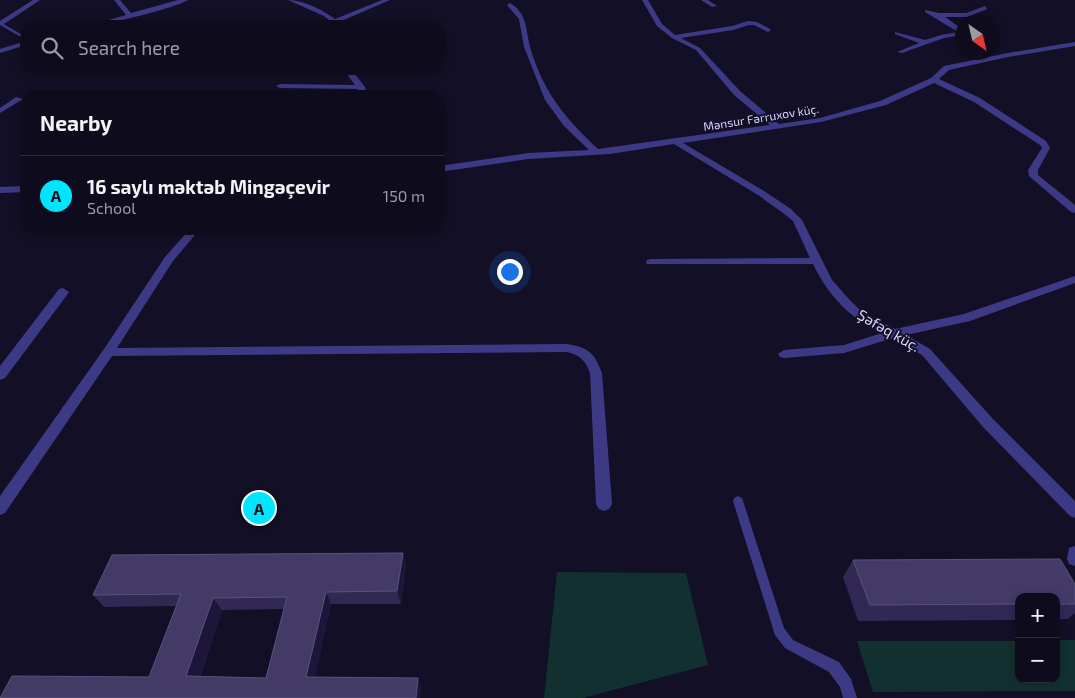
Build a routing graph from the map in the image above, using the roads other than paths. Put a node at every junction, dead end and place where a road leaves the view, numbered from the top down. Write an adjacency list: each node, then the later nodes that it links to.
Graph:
1 (37, 0): 17 (street)
2 (117, 0): 13 (street)
3 (185, 0): 13 (street)
4 (291, 0): 15 (street)
5 (387, 0): 16 (street)
6 (645, 0): 23 (street)
7 (704, 0): 9 (street)
8 (510, 5): 38 (street)
9 (714, 6)
10 (985, 8): 12 (street)
11 (926, 12): 12 (street)
12 (940, 15): 18 (street)
13 (130, 16): 14 (street)
14 (114, 20)
15 (329, 20)
16 (345, 20)
17 (1, 23): 22 (lane)
18 (955, 28)
19 (768, 30): 23 (street)
20 (897, 33): 24 (street)
21 (955, 33): 24 (street)
22 (20, 35)
23 (674, 36): 36 (street)
24 (924, 42): 28 (street)
25 (1075, 44): 30 (street, Mənsur Fərruxov küç.)
26 (20, 46): 27 (street)
27 (0, 51)
28 (900, 52)
29 (352, 75): 32 (street)
30 (934, 80): 36 (street, Mənsur Fərruxov küç.); 42 (street)
31 (280, 86): 32 (street)
32 (361, 87): 33 (street)
33 (362, 90)
34 (19, 99): 35 (street)
35 (0, 111)
36 (778, 127): 37 (street, Mənsur Fərruxov küç.)
37 (676, 142): 38 (street, Mənsur Fərruxov küç.); 44 (street, Şəfəq küç.)
38 (596, 152): 39 (street, Mənsur Fərruxov küç.)
39 (445, 168)
40 (20, 189): 41 (street)
41 (0, 190)
42 (1075, 210)
43 (191, 235): 49 (street)
44 (817, 261): 45 (street); 48 (street, Şəfəq küç.)
45 (651, 262)
46 (1075, 279): 48 (street)
47 (63, 292): 51 (street)
48 (894, 333): 50 (street); 55 (street, Şəfəq küç.)
49 (108, 352): 53 (street); 54 (street)
50 (784, 354)
51 (0, 374)
52 (738, 501): 58 (lane)
53 (604, 504)
54 (0, 508)
55 (1075, 510)
56 (1075, 553): 57 (street)
57 (1075, 560)
58 (850, 698)

